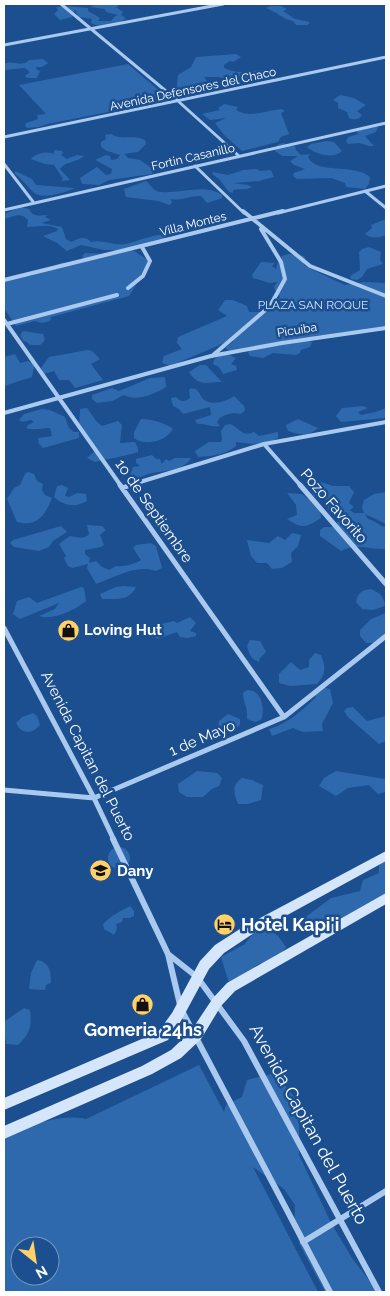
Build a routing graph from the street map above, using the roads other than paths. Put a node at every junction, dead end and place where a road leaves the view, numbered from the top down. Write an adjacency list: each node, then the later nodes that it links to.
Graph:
1 (61, 4): 3 (street)
2 (223, 4): 3 (street)
3 (90, 28): 4 (street); 6 (street)
4 (4, 45)
5 (386, 57): 6 (street, Avenida Defensores del Chaco)
6 (178, 101): 8 (street, Avenida Defensores del Chaco); 9 (street)
7 (386, 123): 9 (street, Fortin Casanillo)
8 (4, 137)
9 (239, 156): 11 (street, Fortin Casanillo)
10 (4, 164): 14 (street)
11 (195, 166): 14 (street, Fortin Casanillo); 17 (street)
12 (386, 186): 13 (street, Villa Montes)
13 (365, 191): 15 (street); 17 (street, Villa Montes)
14 (34, 203): 16 (street, Fortin Casanillo)
15 (386, 208)
16 (4, 210)
17 (251, 220): 18 (street); 19 (street, Villa Montes)
18 (258, 226): 23 (street); 26 (street)
19 (142, 246): 20 (street, Villa Montes); 21 (street)
20 (4, 280)
21 (128, 288)
22 (117, 295): 24 (street)
23 (386, 296)
24 (5, 322): 27 (street, 1o de Septiembre)
25 (386, 328): 26 (street, Picuiba)
26 (211, 356): 27 (street, Picuiba)
27 (59, 398): 28 (street, Picuiba); 31 (street, 1o de Septiembre)
28 (4, 413)
29 (386, 422): 30 (street)
30 (264, 444): 31 (street); 32 (street, Pozo Favorito)
31 (122, 488): 35 (street, 1o de Septiembre)
32 (386, 584)
33 (4, 628): 37 (street, Avenida Capitan del Puerto)
34 (386, 636): 35 (street, 1 de Mayo)
35 (284, 717): 37 (street, 1 de Mayo)
36 (4, 790): 37 (street, 1 de Mayo)
37 (94, 798): 40 (street, Avenida Capitan del Puerto)
38 (386, 856): 41 (street)
39 (386, 898): 42 (street)
40 (168, 954): 41 (street, Avenida Capitan del Puerto); 43 (street, Avenida Capitan del Puerto)
41 (197, 977): 42 (street, Avenida Capitan del Puerto); 43 (street)
42 (217, 1002): 44 (street); 48 (street, Avenida Capitan del Puerto)
43 (181, 1009): 44 (street, Avenida Capitan del Puerto); 45 (street)
44 (196, 1035): 46 (street); 49 (street, Avenida Capitan del Puerto)
45 (4, 1104)
46 (4, 1133)
47 (386, 1191): 48 (street)
48 (341, 1219): 49 (street); 51 (street, Avenida Capitan del Puerto)
49 (304, 1242): 50 (street, Avenida Capitan del Puerto)
50 (330, 1292)
51 (379, 1292)

